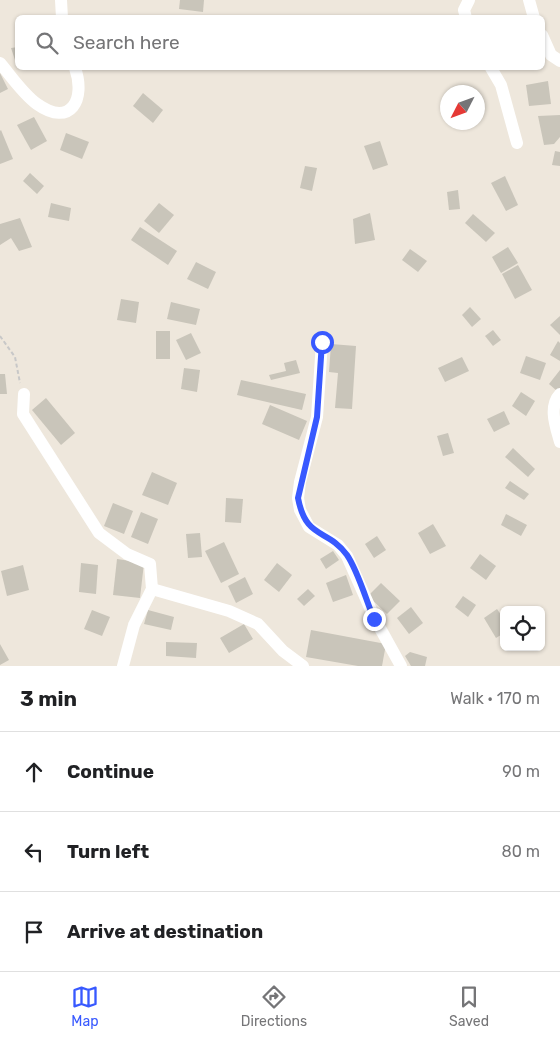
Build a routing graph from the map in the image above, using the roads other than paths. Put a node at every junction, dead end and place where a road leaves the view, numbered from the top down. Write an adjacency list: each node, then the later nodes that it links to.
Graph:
1 (61, 0): 4 (street)
2 (469, 0): 5 (street)
3 (529, 0): 6 (street)
4 (62, 15)
5 (465, 15)
6 (533, 15)
7 (545, 42): 8 (street)
8 (560, 61)
9 (0, 63): 10 (street)
10 (76, 70)
11 (492, 70): 12 (street)
12 (517, 143)
13 (322, 342): 20 (street)
14 (24, 394): 17 (street)
15 (560, 394): 16 (street)
16 (560, 442)
17 (152, 588): 18 (street); 19 (street)
18 (123, 666)
19 (302, 666)
20 (401, 666)

